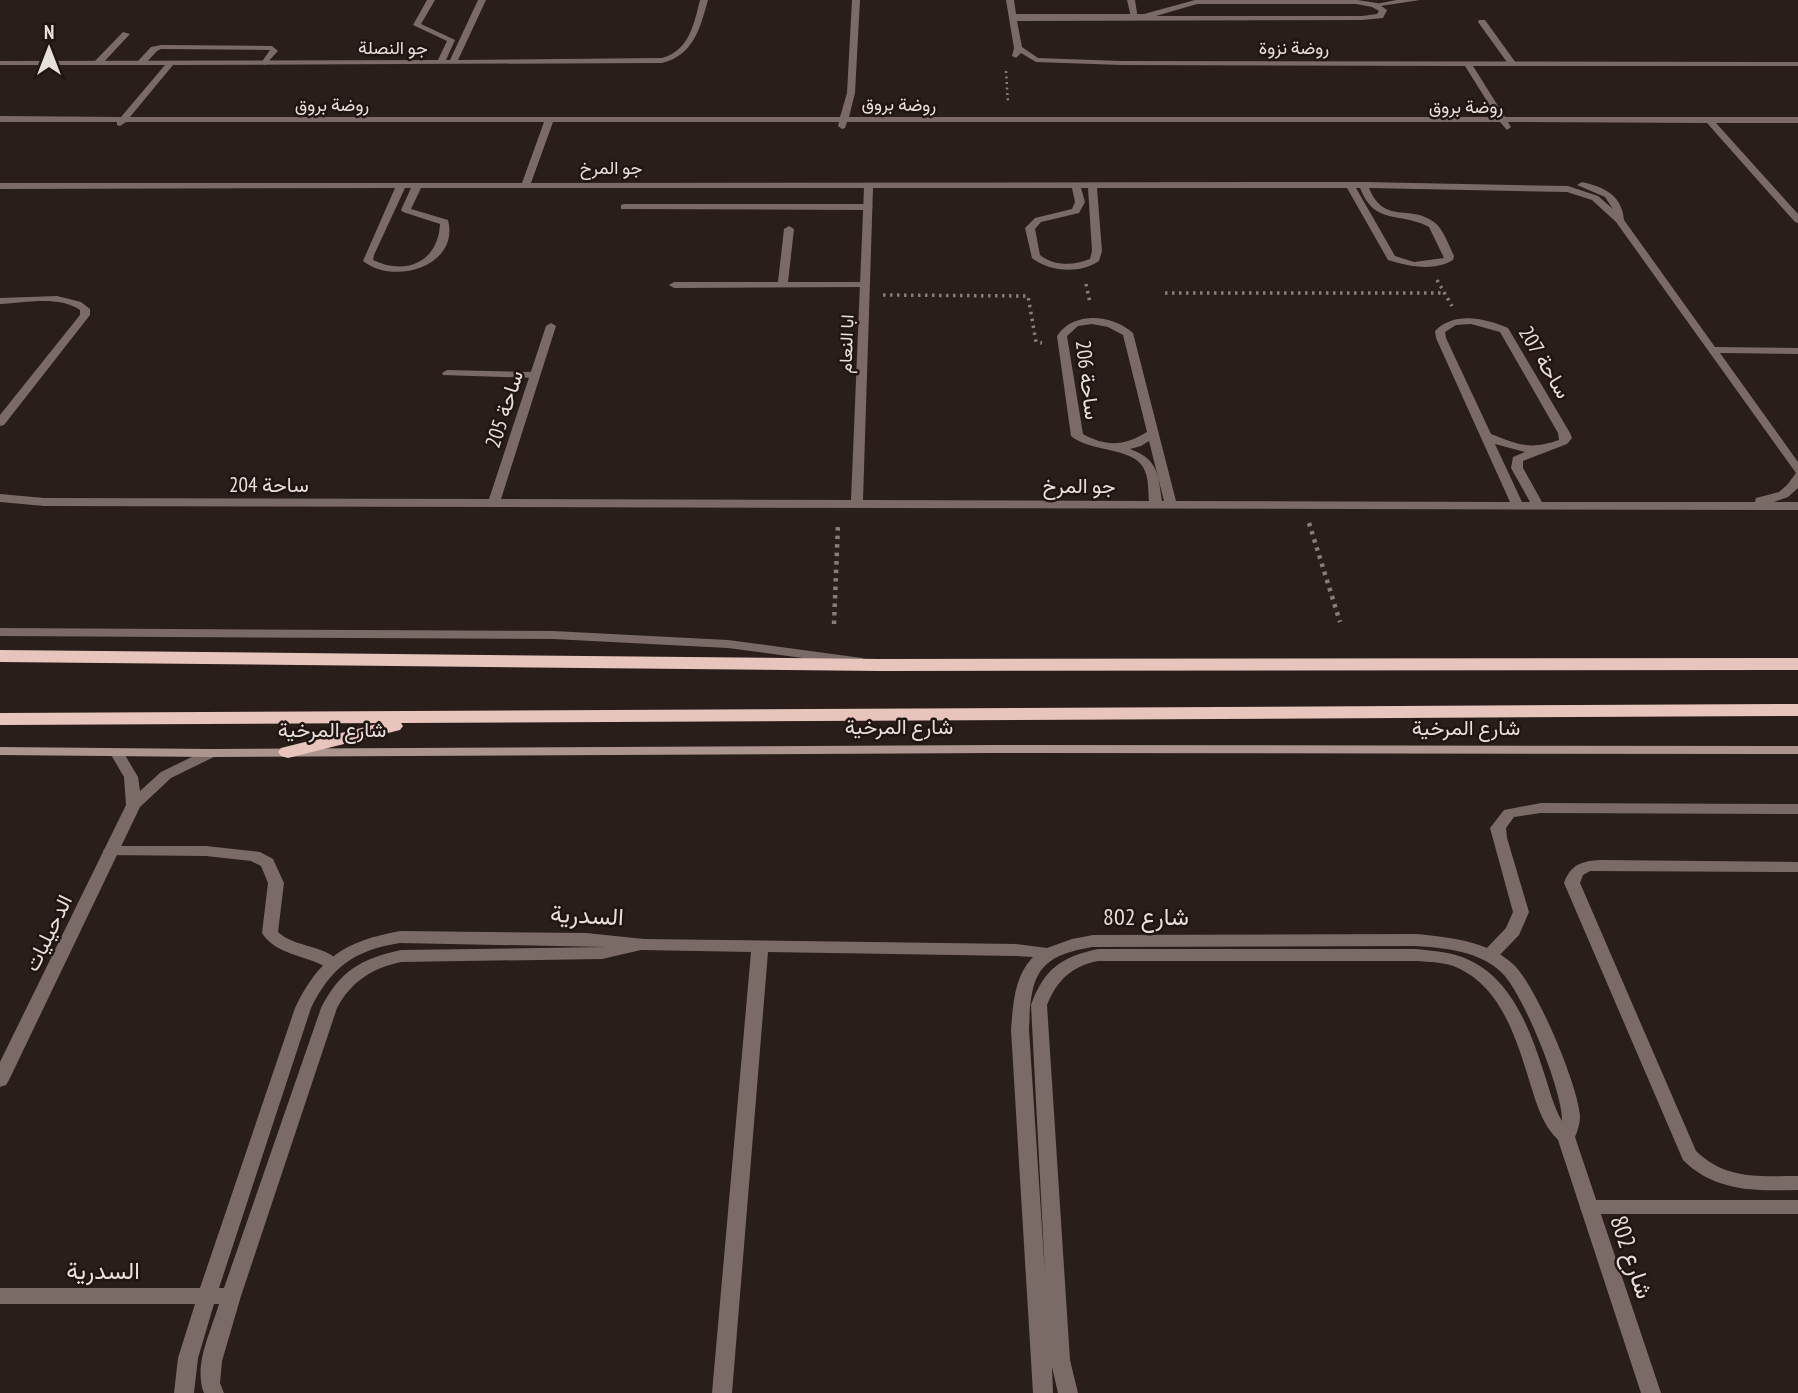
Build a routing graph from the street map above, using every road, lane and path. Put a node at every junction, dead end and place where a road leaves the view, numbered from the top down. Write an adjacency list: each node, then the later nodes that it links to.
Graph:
1 (431, 0): 15 (street)
2 (482, 0): 14 (street)
3 (705, 0): 19 (street, جو النصلة)
4 (856, 0): 30 (street)
5 (1010, 0): 10 (street)
6 (1130, 0): 11 (street)
7 (1416, 0): 8 (street)
8 (1374, 5): 9 (street); 12 (street)
9 (1169, 9): 11 (street); 12 (street)
10 (1013, 17): 11 (street); 12 (street); 17 (street)
11 (1135, 17)
12 (1195, 19)
13 (1482, 22): 28 (street)
14 (470, 26): 15 (street); 19 (street)
15 (433, 32): 25 (street)
16 (126, 34): 21 (street)
17 (1017, 48): 18 (street); 26 (street, روضة نزوة)
18 (1023, 61): 26 (street, روضة نزوة); 31 (path)
19 (452, 62): 25 (street, جو النصلة)
20 (0, 63): 21 (street, جو النصلة)
21 (98, 63): 22 (street, جو النصلة)
22 (141, 63): 23 (street, جو النصلة); 24 (street)
23 (172, 63): 24 (street, جو النصلة); 34 (street)
24 (265, 63): 25 (street, جو النصلة)
25 (441, 63)
26 (1121, 63): 27 (street, روضة نزوة)
27 (1467, 63): 28 (street, روضة نزوة); 39 (street)
28 (1512, 63): 29 (street, روضة نزوة)
29 (1798, 64)
30 (850, 93): 35 (street); 36 (street)
31 (1010, 115)
32 (0, 119): 34 (street, روضة بروق)
33 (1798, 120): 38 (street, روضة بروق)
34 (120, 123): 37 (street, روضة بروق); 40 (street, روضة بروق)
35 (842, 123): 36 (street, روضة بروق); 37 (street, روضة بروق)
36 (856, 123): 39 (street, روضة بروق)
37 (548, 124): 45 (street)
38 (1714, 124): 39 (street, روضة بروق); 41 (street, روضة بروق); 56 (street)
39 (1506, 125)
40 (0, 126)
41 (1798, 128)
42 (0, 184): 43 (street, جو المرخ)
43 (402, 184): 44 (street, جو المرخ); 57 (street)
44 (418, 184): 45 (street, جو المرخ); 53 (street)
45 (526, 184): 46 (street, جو المرخ)
46 (869, 185): 47 (street, جو المرخ); 52 (street, ابا النعام)
47 (1076, 185): 48 (street, جو المرخ); 54 (street)
48 (1092, 185): 49 (street, جو المرخ); 59 (street)
49 (1350, 185): 50 (street, جو المرخ); 58 (street)
50 (1363, 185): 55 (street); 73 (street, جو المرخ)
51 (624, 207): 52 (street)
52 (868, 207): 65 (street, ابا النعام)
53 (419, 215): 57 (street); 57 (street)
54 (1059, 216): 59 (street); 61 (street)
55 (1401, 216): 58 (street); 62 (street)
56 (1798, 220)
57 (383, 225)
58 (1371, 225): 62 (street)
59 (1095, 226): 61 (street)
60 (789, 229): 64 (street)
61 (1082, 265): 69 (path)
62 (1428, 265): 66 (path)
63 (674, 285): 64 (street)
64 (783, 285): 65 (street)
65 (865, 290): 72 (path); 88 (street, ابا النعام)
66 (1444, 292): 67 (path); 70 (path)
67 (1165, 293)
68 (0, 301): 77 (street)
69 (1093, 321): 72 (street, ساحة 206); 78 (street, ساحة 206)
70 (1461, 322): 79 (street); 81 (street, ساحة 207)
71 (551, 326): 76 (street, ساحة 205)
72 (1063, 343): 80 (street, ساحة 206)
73 (1713, 350): 74 (street); 82 (street, جو المرخ)
74 (1798, 351)
75 (447, 373): 76 (street)
76 (535, 375): 86 (street, ساحة 205)
77 (0, 423)
78 (1154, 433): 80 (street); 90 (street, ساحة 206)
79 (1486, 436): 81 (street); 92 (street)
80 (1111, 448): 89 (street, ساحة 206)
81 (1538, 450): 93 (street, ساحة 207)
82 (1798, 470)
83 (1798, 476): 94 (street, جو المرخ)
84 (0, 498): 85 (street, ساحة 204)
85 (44, 502): 86 (street, ساحة 204); 95 (street, ساحة 204)
86 (494, 503): 87 (street, جو المرخ)
87 (838, 504): 88 (street, جو المرخ); 98 (path)
88 (857, 504): 89 (street, جو المرخ)
89 (1156, 504): 90 (street, جو المرخ)
90 (1171, 504): 91 (street, جو المرخ)
91 (1303, 504): 92 (street, جو المرخ); 97 (path)
92 (1517, 504): 93 (street, جو المرخ)
93 (1537, 504): 94 (street, جو المرخ)
94 (1665, 504): 96 (street, جو المرخ)
95 (0, 506)
96 (1798, 506)
97 (1340, 622)
98 (834, 624)
99 (0, 632): 102 (street)
100 (0, 656): 102 (highway)
101 (1798, 664): 102 (highway)
102 (881, 665)
103 (1798, 710): 105 (highway, شارع المرخية)
104 (0, 719): 105 (highway, شارع المرخية)
105 (422, 719): 108 (highway)
106 (1798, 750): 108 (main road, شارع المرخية)
107 (0, 751): 109 (main road, شارع المرخية)
108 (288, 752): 110 (main road, شارع المرخية)
109 (117, 753): 110 (main road, شارع المرخية); 111 (street)
110 (211, 753): 111 (street, الدحيليات)
111 (134, 805): 113 (street, الدحيليات)
112 (1798, 809): 118 (street)
113 (111, 851): 119 (street); 120 (street, الدحيليات)
114 (1798, 867): 122 (street)
115 (644, 945): 116 (street); 119 (street, السدرية); 127 (street, السدرية)
116 (760, 946): 117 (street); 130 (street)
117 (1046, 953): 118 (street, شارع 802); 131 (street)
118 (1489, 956): 121 (street, شارع 802)
119 (332, 964): 126 (street, السدرية)
120 (0, 1080)
121 (1566, 1137): 123 (street, شارع 802); 132 (street, شارع 802)
122 (1798, 1183)
123 (1589, 1207): 124 (street); 133 (street, شارع 802)
124 (1798, 1208)
125 (0, 1296): 126 (street, السدرية)
126 (207, 1296): 127 (street, السدرية); 128 (street, السدرية)
127 (232, 1296): 129 (street, السدرية)
128 (184, 1393)
129 (214, 1393)
130 (722, 1393)
131 (1043, 1393)
132 (1068, 1393)
133 (1651, 1393)

